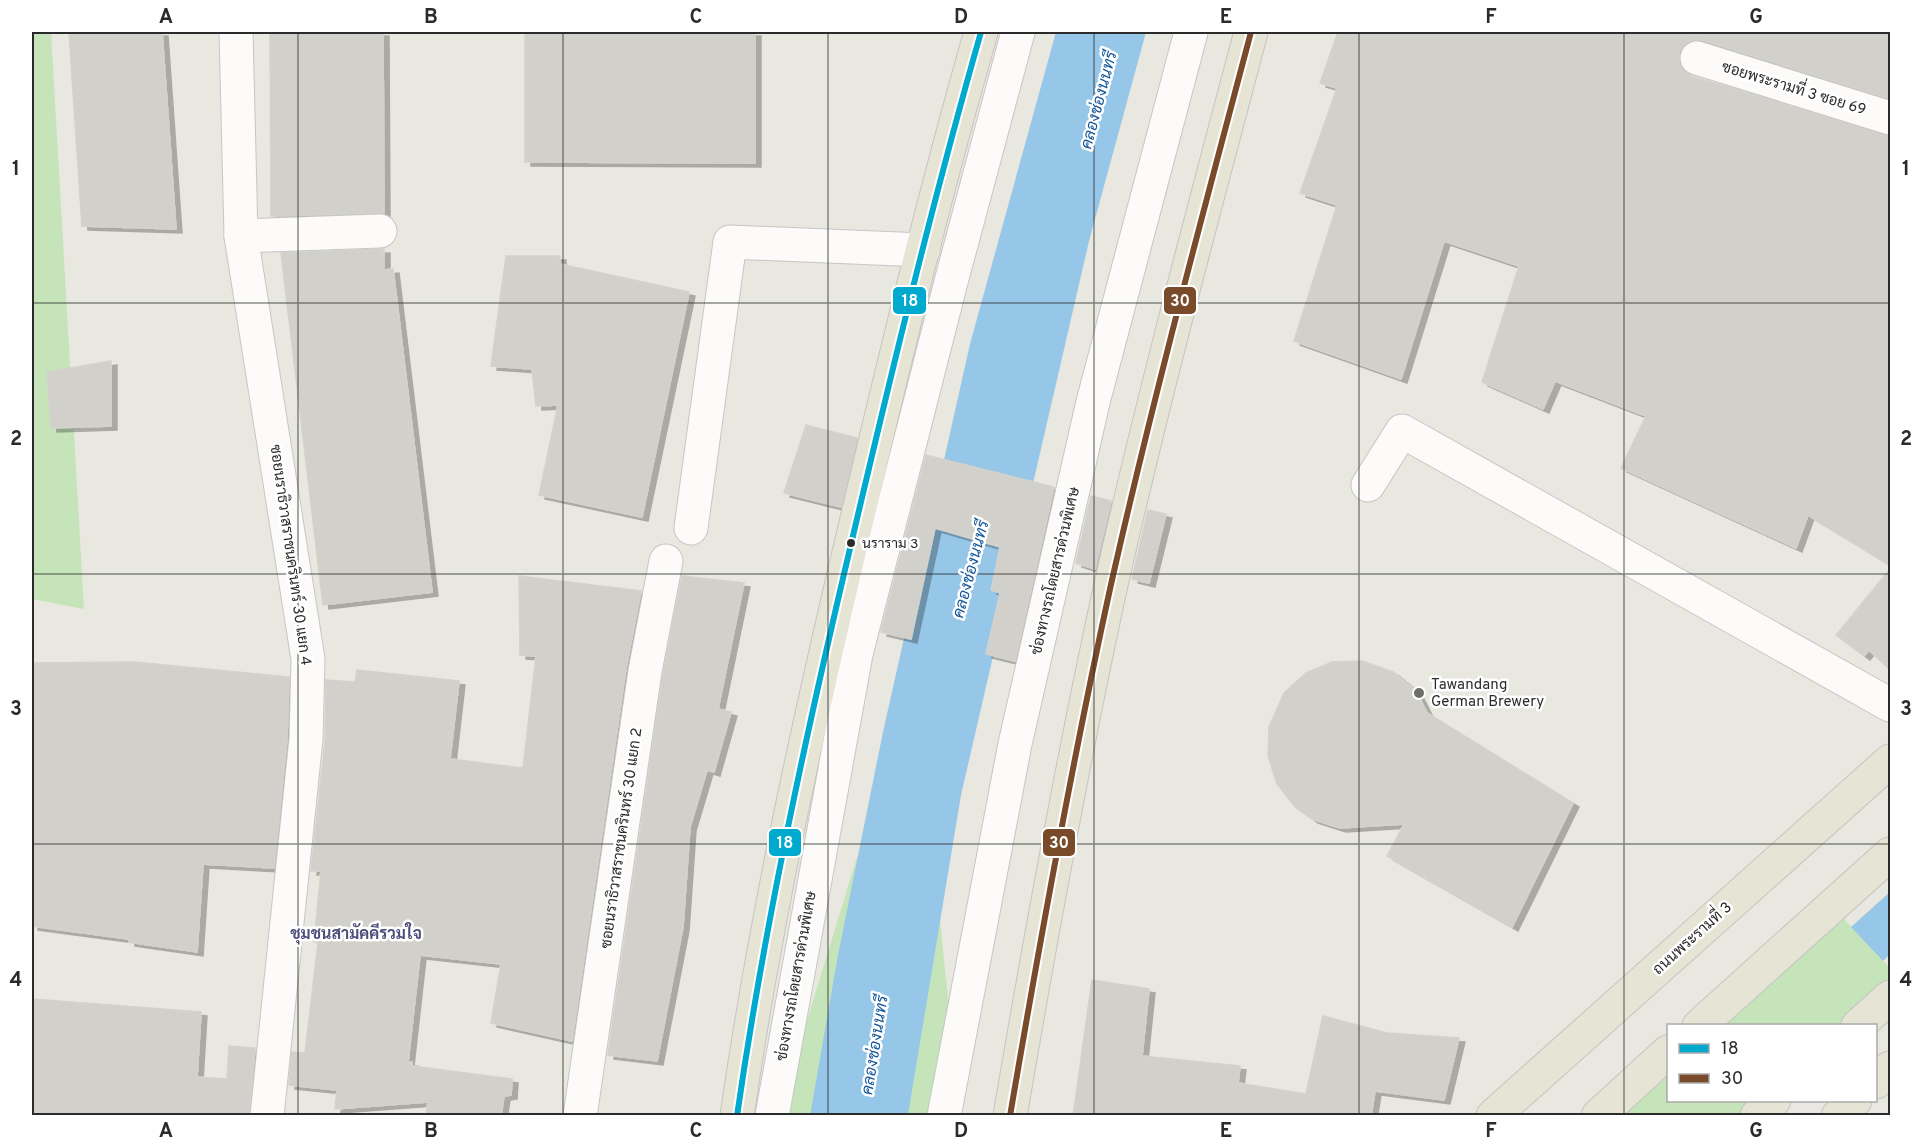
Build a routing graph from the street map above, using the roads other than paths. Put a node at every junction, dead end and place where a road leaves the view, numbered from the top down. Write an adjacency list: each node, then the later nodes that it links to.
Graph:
1 (236, 32): 9 (street, ซอยนราธิวาสราชนครินทร์ 30 แยก 4)
2 (981, 32): 10 (main road)
3 (1018, 32): 28 (street, ช่องทางรถโดยสารด่วนพิเศษ)
4 (1191, 32): 29 (street, ช่องทางรถโดยสารด่วนพิเศษ)
5 (1251, 32): 30 (main road)
6 (1697, 57): 7 (street, ซอยพระรามที่ 3 ซอย 69)
7 (1890, 118)
8 (380, 231): 9 (street)
9 (241, 236): 25 (street, ซอยนราธิวาสราชนครินทร์ 30 แยก 4)
10 (923, 250): 12 (street); 27 (main road)
11 (1368, 485): 14 (street)
12 (691, 528)
13 (666, 561): 26 (street, ซอยนราธิวาสราชนครินทร์ 30 แยก 2)
14 (1890, 705)
15 (1890, 761): 31 (main road, ถนนพระรามที่ 3)
16 (1890, 854): 18 (main road)
17 (1890, 997): 19 (main road)
18 (1701, 1024)
19 (1860, 1024)
20 (1667, 1053): 32 (main road)
21 (1890, 1068): 22 (main road)
22 (1877, 1080)
23 (1773, 1102): 33 (main road)
24 (1854, 1102): 34 (main road)
25 (267, 1116)
26 (580, 1116)
27 (737, 1116)
28 (772, 1116)
29 (944, 1116)
30 (1010, 1116)
31 (1493, 1116)
32 (1598, 1116)
33 (1757, 1116)
34 (1838, 1116)

